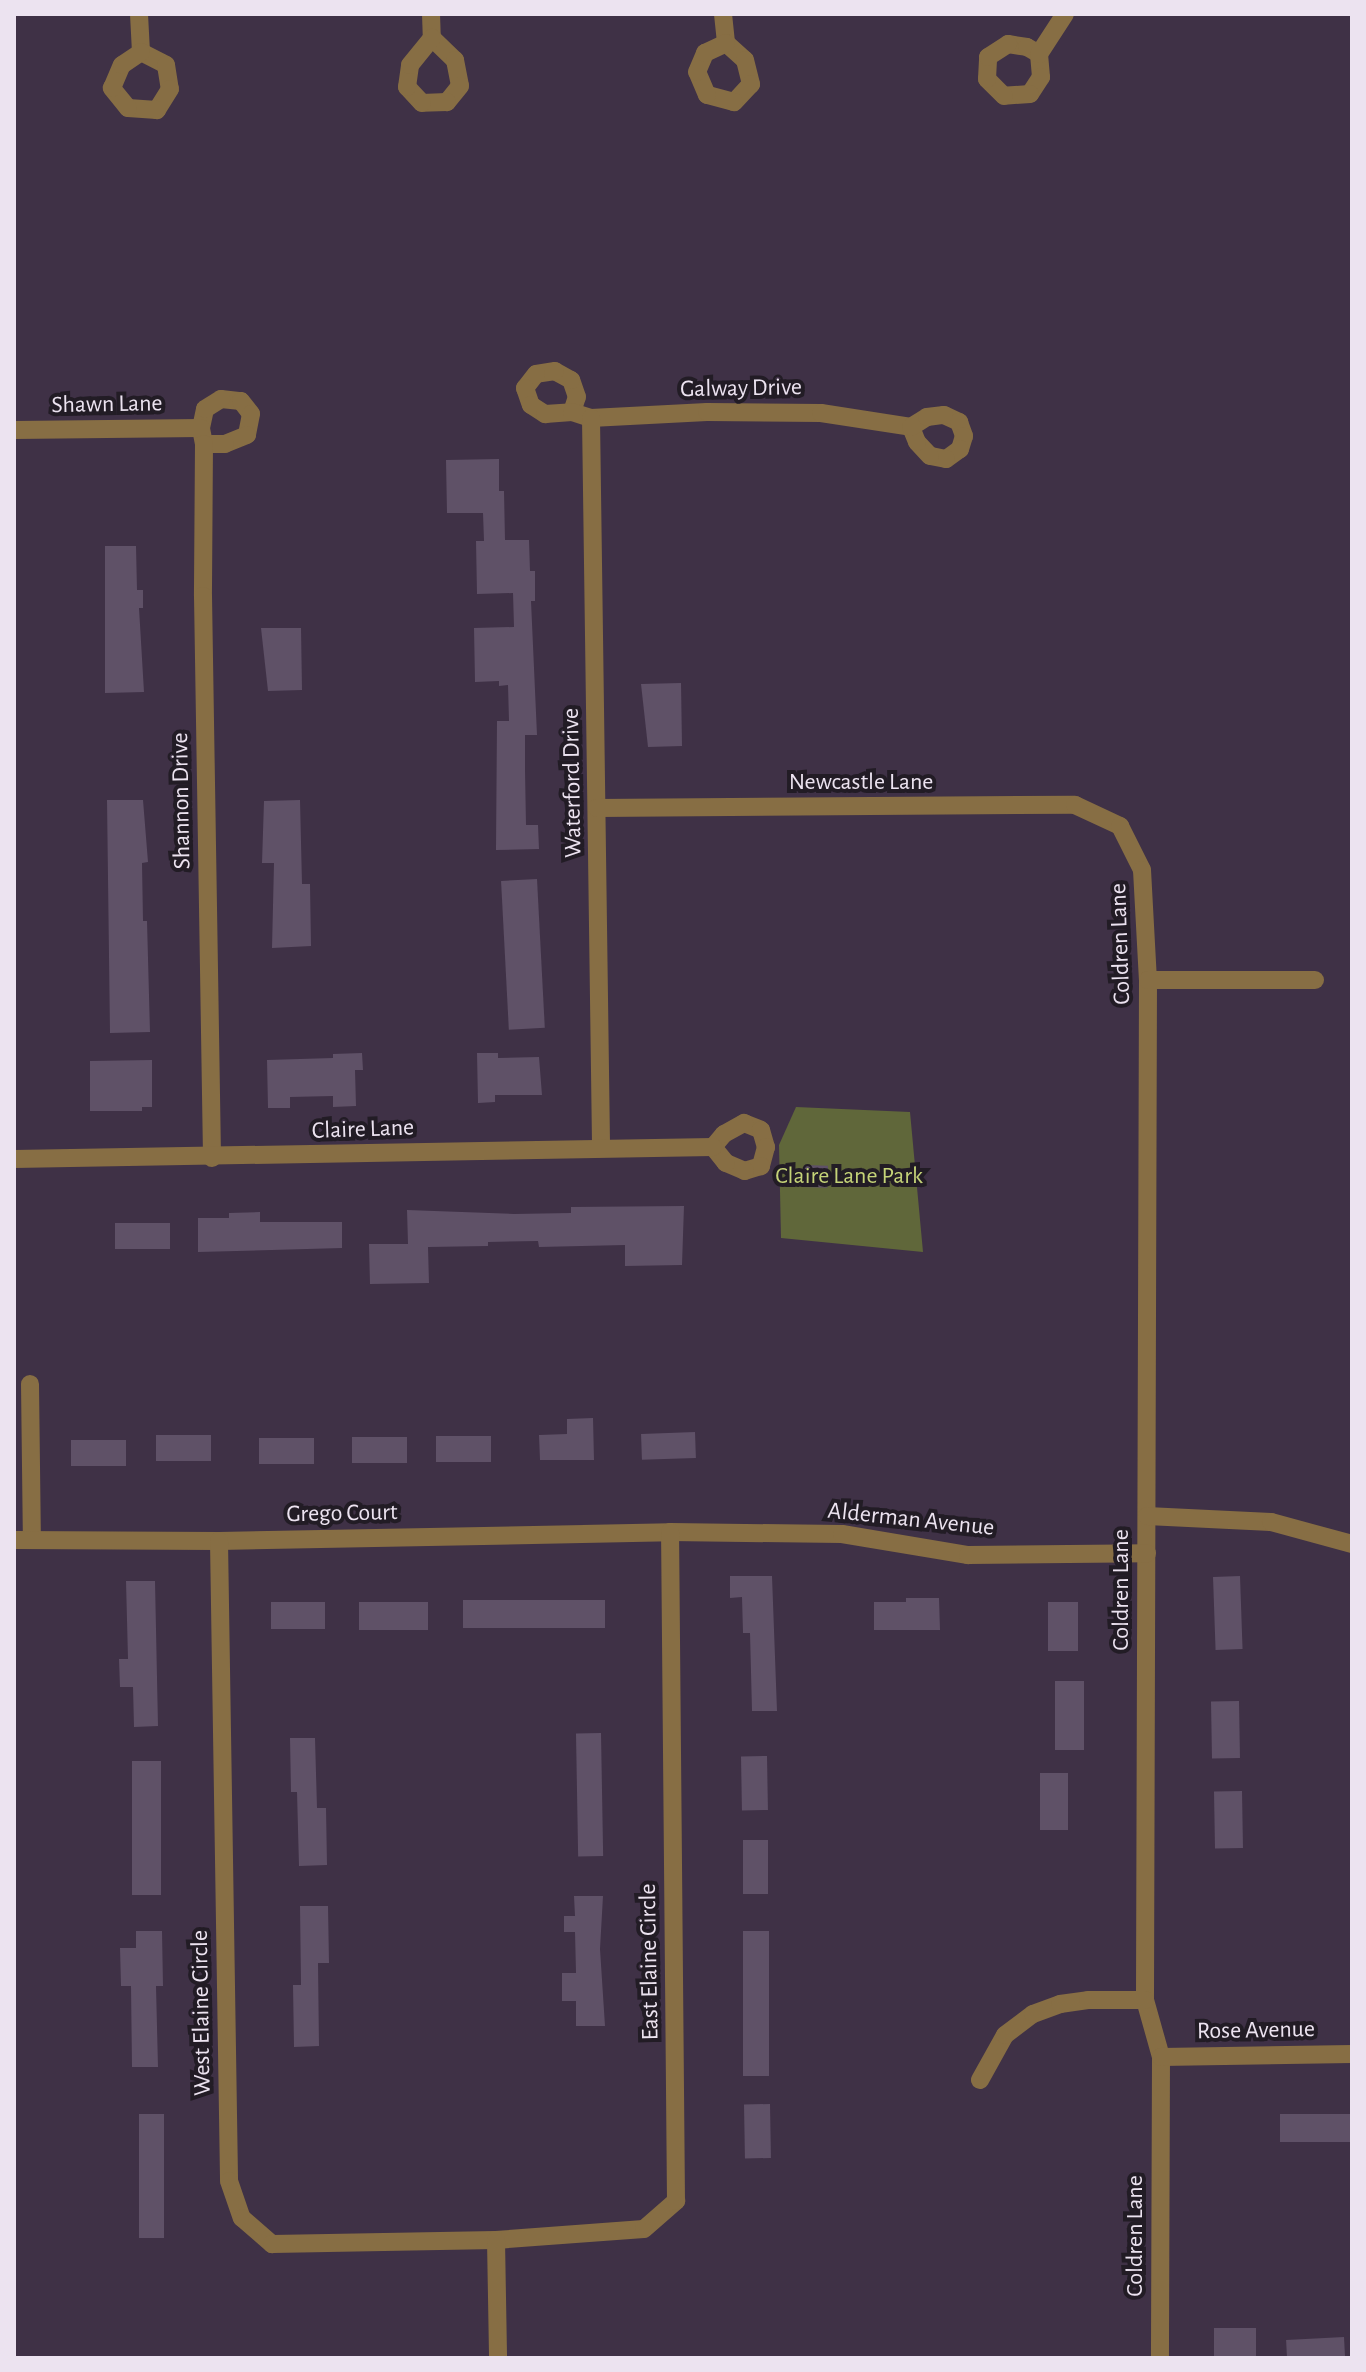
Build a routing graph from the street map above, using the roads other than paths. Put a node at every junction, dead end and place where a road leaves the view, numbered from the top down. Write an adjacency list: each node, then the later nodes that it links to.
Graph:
1 (139, 14): 7 (street)
2 (431, 14): 5 (street)
3 (723, 14): 6 (street)
4 (1065, 14): 8 (street)
5 (432, 38)
6 (726, 43)
7 (141, 52)
8 (1039, 54)
9 (572, 412): 10 (street, Galway Drive)
10 (591, 418): 11 (street, Galway Drive); 14 (street, Waterford Drive)
11 (911, 427)
12 (14, 430): 13 (street, Shawn Lane)
13 (203, 436): 20 (street, Shannon Drive)
14 (597, 808): 15 (street, Newcastle Lane); 18 (street, Waterford Drive)
15 (1120, 826): 16 (street, Coldren Lane)
16 (1148, 980): 17 (street); 23 (street, Coldren Lane)
17 (1315, 980)
18 (601, 1147): 19 (street, Claire Lane); 20 (street, Claire Lane)
19 (713, 1147)
20 (212, 1158): 21 (street, Claire Lane)
21 (14, 1159)
22 (30, 1384): 25 (street)
23 (1147, 1516): 27 (street); 28 (street, Coldren Lane)
24 (670, 1532): 26 (street, Grego Court); 28 (street, Alderman Avenue); 33 (street, East Elaine Circle)
25 (23, 1539): 26 (street, Grego Court)
26 (219, 1541): 33 (street, West Elaine Circle)
27 (1352, 1544)
28 (1147, 1553): 29 (street, Coldren Lane)
29 (1145, 2000): 31 (street, Coldren Lane); 32 (street)
30 (1352, 2054): 31 (street, Rose Avenue)
31 (1161, 2057): 35 (street, Coldren Lane)
32 (980, 2080)
33 (496, 2240): 34 (street)
34 (498, 2358)
35 (1160, 2358)

